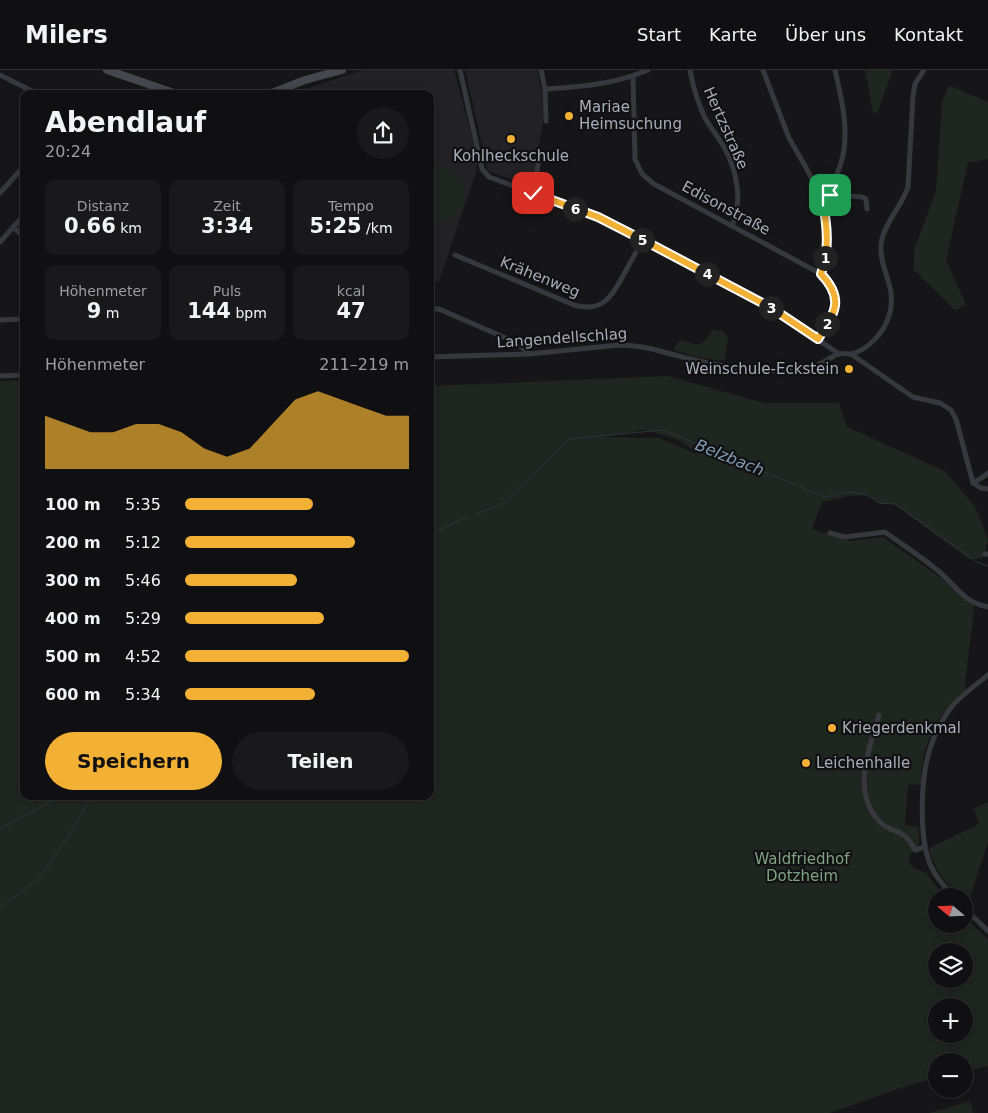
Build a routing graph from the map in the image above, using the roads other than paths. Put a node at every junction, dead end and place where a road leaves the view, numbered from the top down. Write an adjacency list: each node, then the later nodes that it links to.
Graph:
1 (110, 70): 14 (street)
2 (342, 70): 15 (street)
3 (460, 70): 20 (street)
4 (541, 70): 12 (street)
5 (648, 70): 11 (street)
6 (690, 70): 24 (street, Hertzstraße)
7 (762, 70): 21 (street)
8 (836, 70): 21 (street)
9 (924, 70): 37 (street)
10 (0, 75): 13 (street)
11 (634, 77): 12 (street); 24 (street, Edisonstraße)
12 (545, 88): 16 (street)
13 (30, 90)
14 (166, 90)
15 (279, 90)
16 (546, 121)
17 (539, 159): 20 (street)
18 (20, 170): 19 (street)
19 (0, 193)
20 (533, 193): 27 (street)
21 (822, 195): 22 (street); 30 (street)
22 (867, 209)
23 (20, 219): 25 (street)
24 (732, 226): 30 (street, Edisonstraße)
25 (13, 227): 26 (street); 28 (street)
26 (20, 233)
27 (643, 240): 29 (street, Krähenweg); 34 (street)
28 (0, 242)
29 (455, 255)
30 (821, 274): 34 (street, Edisonstraße)
31 (434, 308): 35 (street)
32 (20, 318): 33 (street)
33 (0, 320)
34 (818, 339): 36 (street)
35 (530, 354): 36 (street, Langendellschlag); 38 (street, Langendellschlag)
36 (839, 354): 37 (street)
37 (851, 354): 42 (street)
38 (434, 357)
39 (20, 375): 40 (street)
40 (0, 376)
41 (988, 473): 42 (street)
42 (973, 483): 43 (street)
43 (988, 489)
44 (830, 533): 45 (street)
45 (988, 607)
46 (988, 675): 48 (street)
47 (879, 715): 48 (street)
48 (926, 847): 49 (street)
49 (946, 888)
50 (973, 917): 51 (street)
51 (988, 931)

